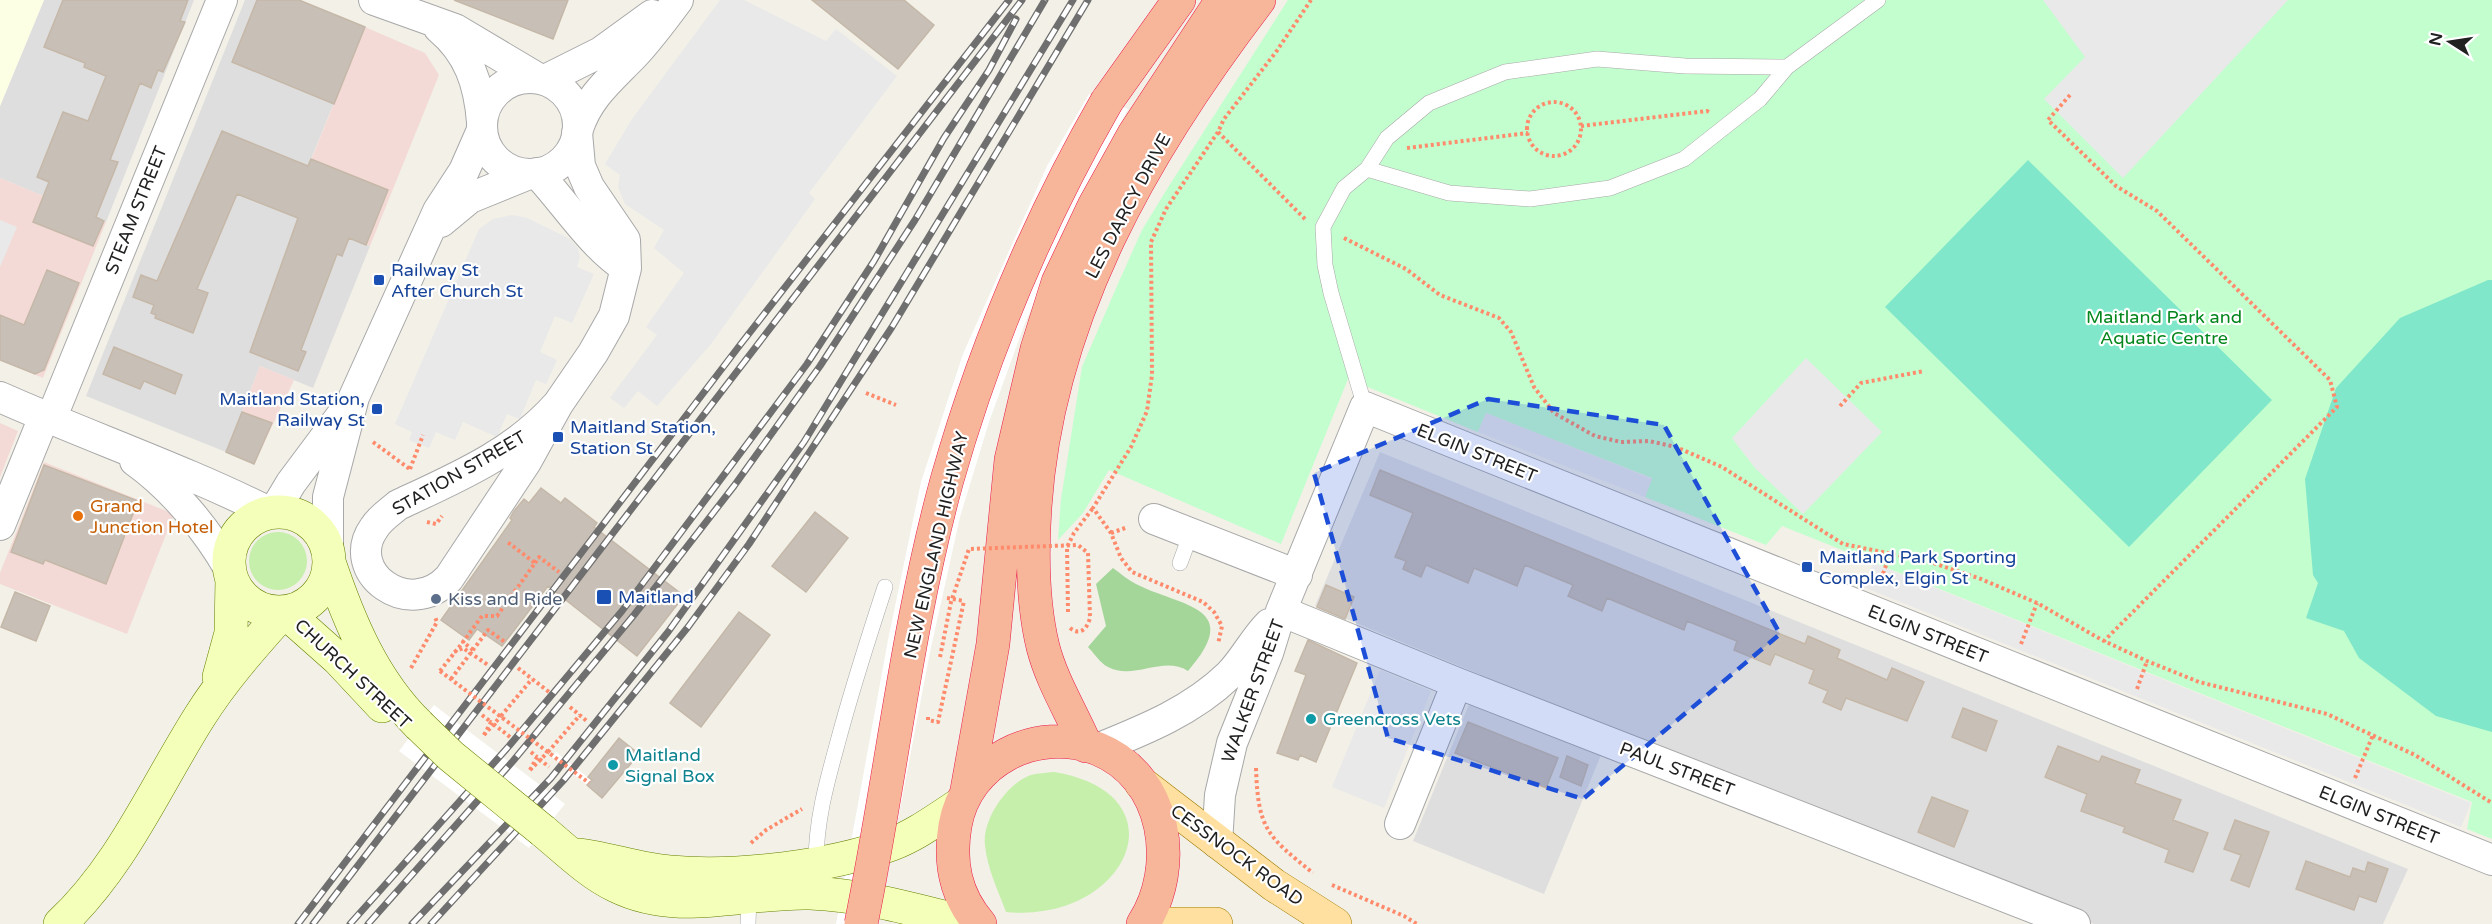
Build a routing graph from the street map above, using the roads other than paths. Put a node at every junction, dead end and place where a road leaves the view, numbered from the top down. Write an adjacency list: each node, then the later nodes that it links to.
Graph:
1 (222, 0): 22 (street, STEAM STREET)
2 (374, 0): 9 (street)
3 (672, 0): 11 (street)
4 (678, 0): 13 (street)
5 (1179, 0): 48 (highway, NEW ENGLAND HIGHWAY, bridge)
6 (1222, 0): 40 (highway)
7 (1259, 0): 38 (highway, LES DARCY DRIVE)
8 (1878, 0): 10 (lane)
9 (421, 16): 11 (street); 12 (street)
10 (1787, 67): 14 (lane); 14 (lane)
11 (542, 79): 12 (street); 13 (street)
12 (482, 126): 15 (street); 16 (street)
13 (577, 131): 15 (street); 17 (street, STATION STREET)
14 (1367, 169): 21 (lane)
15 (533, 173): 16 (street); 17 (street)
16 (418, 257): 19 (street)
17 (626, 268): 20 (street, STATION STREET)
18 (0, 397): 22 (street)
19 (354, 397): 24 (street); 28 (street)
20 (558, 404): 20 (street, STATION STREET)
21 (1365, 407): 31 (street, WALKER STREET); 44 (street, ELGIN STREET)
22 (47, 418): 23 (street); 26 (street, STEAM STREET)
23 (116, 447): 24 (street); 30 (street)
24 (272, 513): 28 (main road); 30 (main road)
25 (1154, 519): 27 (street)
26 (0, 525)
27 (1191, 533): 29 (lane); 31 (street)
28 (328, 557): 34 (main road); 37 (main road, CHURCH STREET)
29 (1180, 563)
30 (231, 574): 34 (main road); 36 (main road)
31 (1297, 575): 33 (street, WALKER STREET)
32 (885, 587): 45 (lane)
33 (1281, 611): 35 (street, PAUL STREET); 38 (street, WALKER STREET); 42 (street, WALKER STREET)
34 (284, 612): 36 (main road); 37 (main road, CHURCH STREET)
35 (1457, 683): 41 (street); 55 (street, PAUL STREET)
36 (201, 714): 47 (main road)
37 (416, 728): 43 (main road, CHURCH STREET, bridge)
38 (1092, 748): 39 (highway); 40 (highway)
39 (1141, 783): 42 (main road, CESSNOCK ROAD); 51 (highway)
40 (963, 798): 45 (main road, CHURCH STREET); 50 (highway)
41 (1400, 824)
42 (1217, 843): 54 (main road, CESSNOCK ROAD)
43 (571, 854): 45 (main road, CHURCH STREET); 46 (main road, CHURCH STREET)
44 (2492, 860)
45 (816, 863)
46 (748, 910): 49 (main road, CHURCH STREET)
47 (60, 924)
48 (861, 924)
49 (971, 924)
50 (980, 924)
51 (1143, 924)
52 (1149, 924): 53 (main road)
53 (1216, 924)
54 (1335, 924)
55 (2075, 924)

